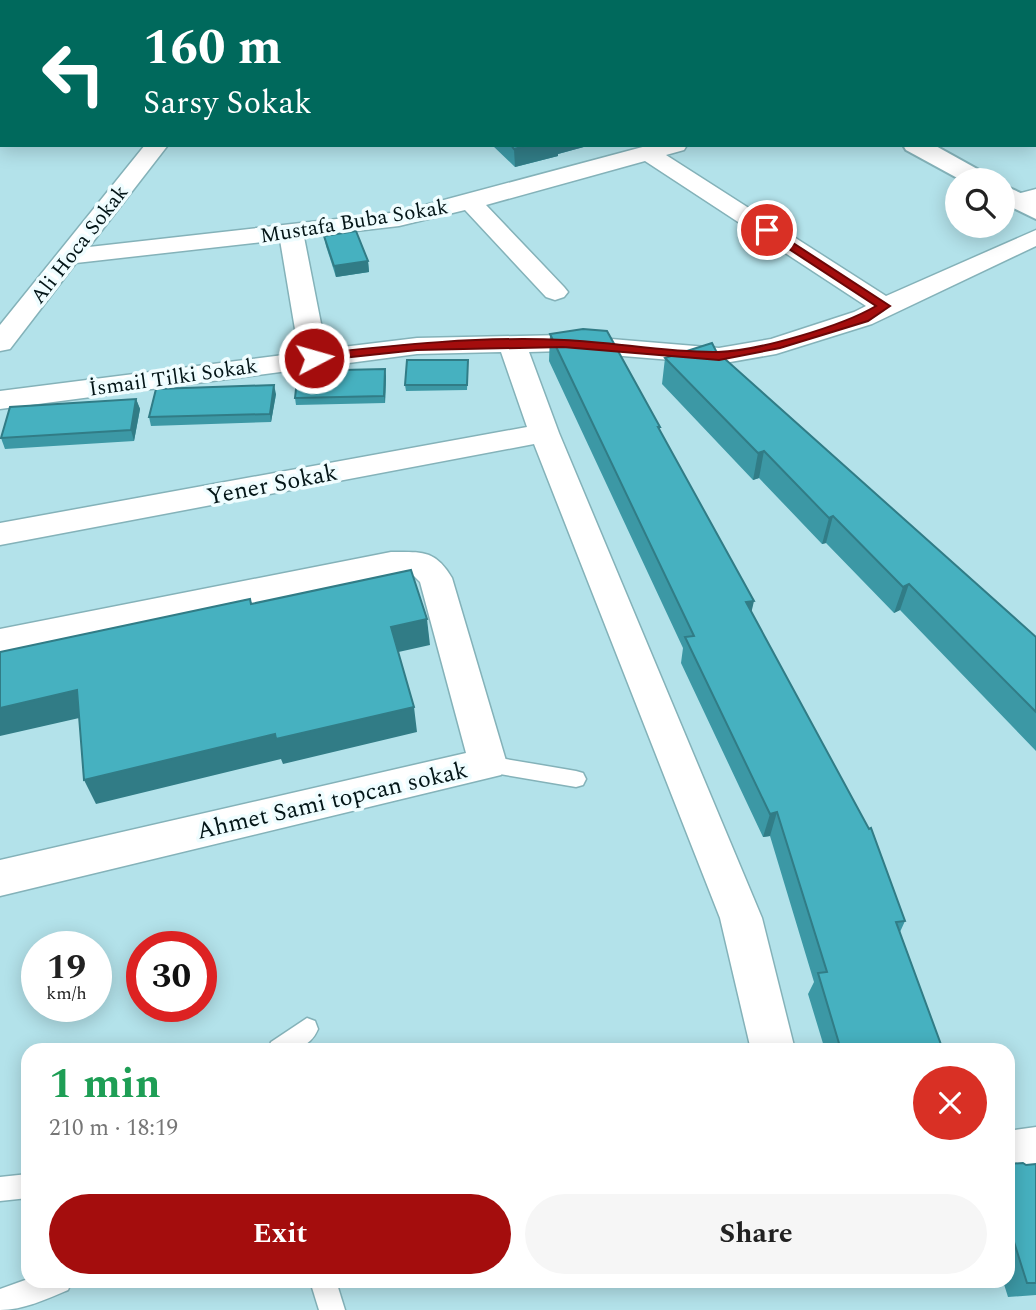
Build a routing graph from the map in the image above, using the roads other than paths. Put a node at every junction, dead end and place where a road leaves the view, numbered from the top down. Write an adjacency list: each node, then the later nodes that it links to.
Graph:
1 (155, 147): 9 (street, Ali Hoca Sokak)
2 (670, 147): 4 (street, Mustafa Buba Sokak)
3 (919, 147): 5 (street)
4 (650, 154): 6 (street, Mustafa Buba Sokak); 11 (street)
5 (957, 168)
6 (470, 202): 7 (street, Mustafa Buba Sokak); 10 (street)
7 (291, 232): 9 (street, Mustafa Buba Sokak); 14 (street)
8 (1036, 237): 11 (street, İsmail Tilki Sokak)
9 (66, 257): 12 (street, Ali Hoca Sokak)
10 (555, 292)
11 (884, 306): 13 (street, İsmail Tilki Sokak)
12 (0, 343)
13 (512, 344): 14 (street, İsmail Tilki Sokak); 16 (street)
14 (314, 358): 15 (street, İsmail Tilki Sokak)
15 (0, 400)
16 (544, 433): 17 (street, Yener Sokak); 24 (street)
17 (0, 534)
18 (0, 642): 19 (street, Ahmet Sami topcan sokak)
19 (488, 764): 20 (lane); 21 (street, Ahmet Sami topcan sokak)
20 (576, 779)
21 (0, 878)
22 (307, 1029): 23 (lane)
23 (288, 1043)
24 (771, 1043)
25 (1036, 1151): 26 (street)
26 (1015, 1154)
27 (21, 1187): 28 (lane)
28 (0, 1189)
29 (39, 1288): 31 (lane)
30 (326, 1288): 32 (lane)
31 (0, 1302)
32 (332, 1310)

